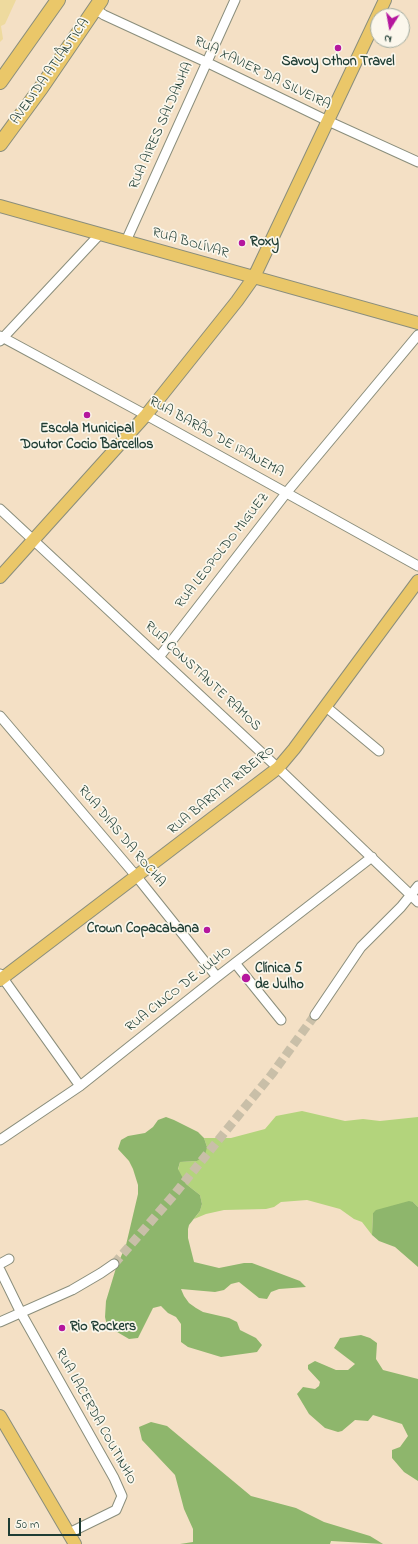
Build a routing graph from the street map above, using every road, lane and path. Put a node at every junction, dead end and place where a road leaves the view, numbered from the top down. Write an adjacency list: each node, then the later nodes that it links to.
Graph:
1 (58, 0): 6 (highway)
2 (235, 0): 5 (street, RUA AIRES SALDANHA)
3 (386, 0): 7 (main road)
4 (98, 4): 5 (street, RUA XAVIER DA SILVEIRA); 8 (highway, AVENIDA ATLÂNTICA)
5 (206, 62): 7 (street, RUA XAVIER DA SILVEIRA); 12 (street, RUA AIRES SALDANHA)
6 (0, 82)
7 (328, 121): 9 (street, RUA XAVIER DA SILVEIRA); 13 (main road)
8 (0, 144)
9 (418, 162)
10 (0, 206): 11 (main road, RUA BOLÍVAR)
11 (100, 234): 12 (main road, RUA BOLÍVAR); 16 (street)
12 (126, 241): 13 (main road, RUA BOLÍVAR)
13 (254, 277): 14 (main road, RUA BOLÍVAR); 17 (main road)
14 (418, 323)
15 (418, 335): 18 (street, RUA LEOPOLDO MIGUEZ)
16 (1, 338): 17 (street, RUA BARÃO DE IPANEMA)
17 (146, 415): 18 (street, RUA BARÃO DE IPANEMA); 20 (main road)
18 (287, 492): 21 (street, RUA BARÃO DE IPANEMA); 24 (street, RUA LEOPOLDO MIGUEZ)
19 (0, 509): 20 (street, RUA CONSTANTE RAMOS)
20 (33, 540): 22 (main road); 24 (street, RUA CONSTANTE RAMOS)
21 (418, 566)
22 (0, 577)
23 (418, 581): 25 (main road, RUA BARATA RIBEIRO)
24 (160, 656): 28 (street, RUA CONSTANTE RAMOS)
25 (325, 706): 27 (street); 28 (main road, RUA BARATA RIBEIRO)
26 (0, 716): 30 (street, RUA DIAS DA ROCHA)
27 (379, 751)
28 (278, 768): 29 (street, RUA CONSTANTE RAMOS); 30 (main road, RUA BARATA RIBEIRO)
29 (372, 857): 32 (street, RUA CONSTANTE RAMOS); 34 (street, RUA CINCO DE JULHO)
30 (137, 877): 35 (main road, RUA BARATA RIBEIRO); 36 (street, RUA DIAS DA ROCHA)
31 (418, 886): 32 (street)
32 (410, 896): 33 (street, RUA CONSTANTE RAMOS); 37 (street)
33 (418, 902)
34 (235, 963): 36 (street, RUA CINCO DE JULHO); 38 (street)
35 (1, 977): 39 (street)
36 (217, 977): 39 (street, RUA CINCO DE JULHO)
37 (315, 1015)
38 (281, 1020)
39 (80, 1086): 40 (street, RUA CINCO DE JULHO)
40 (0, 1140)
41 (9, 1259): 42 (street)
42 (0, 1264)
43 (114, 1264): 45 (street)
44 (0, 1270): 45 (street)
45 (21, 1313): 46 (street); 48 (street, RUA LACERDA COUTINHO)
46 (0, 1322)
47 (0, 1416): 48 (main road)
48 (69, 1533): 49 (main road)
49 (74, 1544)

